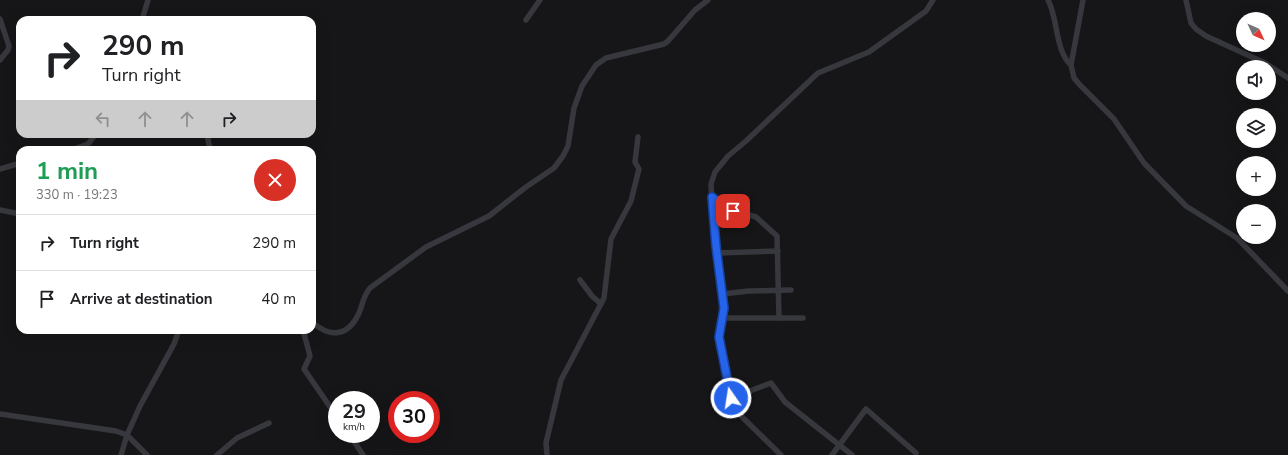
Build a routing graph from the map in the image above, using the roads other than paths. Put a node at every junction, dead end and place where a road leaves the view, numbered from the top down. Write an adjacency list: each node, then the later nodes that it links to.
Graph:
1 (148, 0): 8 (street)
2 (540, 0): 10 (street)
3 (708, 0): 33 (street)
4 (933, 0): 19 (street)
5 (1048, 0): 12 (street)
6 (1084, 0): 12 (street)
7 (1186, 0): 13 (street)
8 (144, 16)
9 (0, 19): 11 (street)
10 (526, 20)
11 (0, 60)
12 (1071, 65): 27 (street)
13 (1288, 78)
14 (638, 137): 29 (street)
15 (93, 138): 16 (street)
16 (82, 146)
17 (16, 164): 18 (street)
18 (0, 169)
19 (712, 197): 22 (street); 23 (street)
20 (0, 210): 21 (street)
21 (16, 213)
22 (778, 251): 23 (street); 25 (street)
23 (716, 253): 28 (street)
24 (580, 280): 29 (street)
25 (779, 290): 26 (street); 28 (street); 31 (street)
26 (791, 290)
27 (1288, 291)
28 (722, 294): 30 (street)
29 (601, 304): 48 (street)
30 (723, 318): 31 (street); 36 (street)
31 (778, 318): 32 (street)
32 (803, 318)
33 (316, 325)
34 (178, 334): 40 (street)
35 (304, 334): 37 (street)
36 (731, 398): 42 (street); 49 (street)
37 (328, 405)
38 (0, 414): 40 (street)
39 (269, 424): 46 (street)
40 (127, 435): 44 (street); 45 (street)
41 (355, 443): 47 (street)
42 (840, 444): 43 (street); 50 (street); 51 (street)
43 (916, 453)
44 (121, 455)
45 (147, 455)
46 (216, 455)
47 (363, 455)
48 (547, 455)
49 (781, 455)
50 (832, 455)
51 (852, 455)

